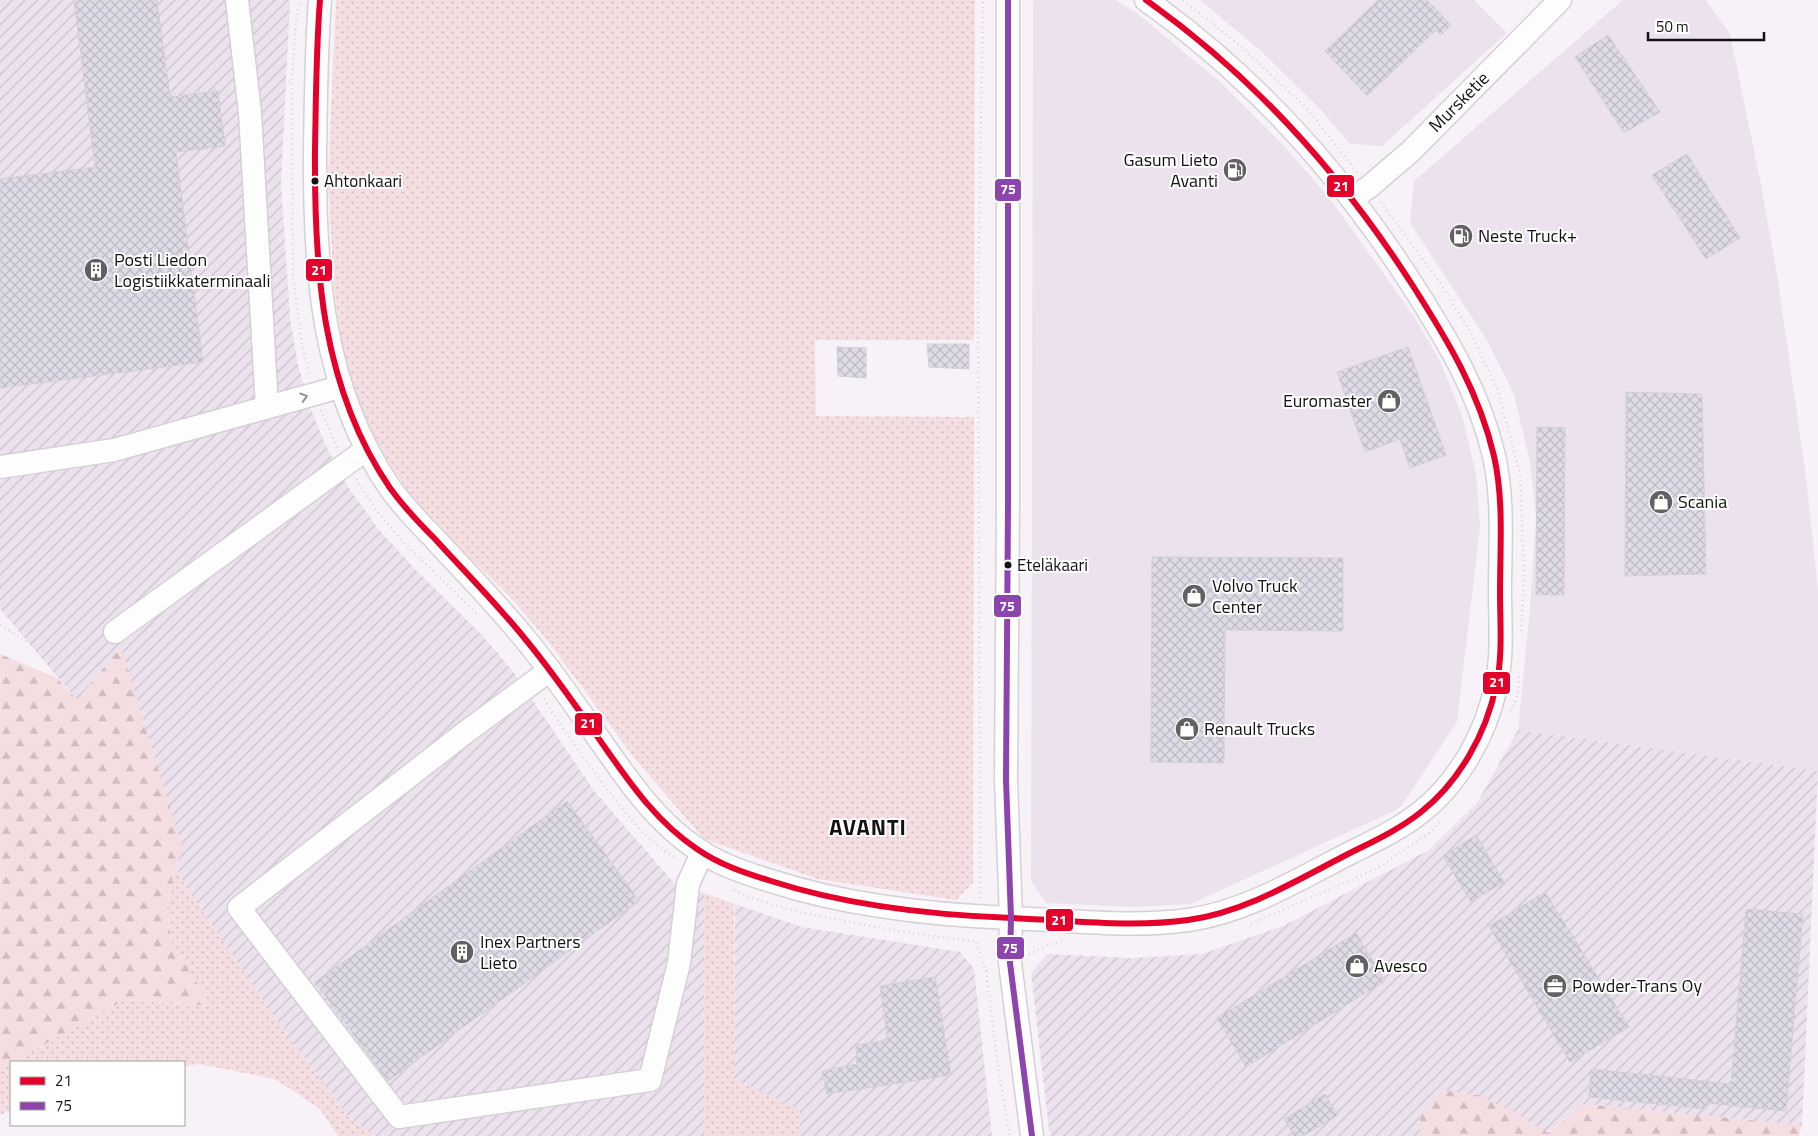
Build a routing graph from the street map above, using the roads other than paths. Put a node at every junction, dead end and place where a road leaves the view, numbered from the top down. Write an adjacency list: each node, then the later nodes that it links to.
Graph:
1 (237, 0): 8 (street)
2 (320, 0): 7 (street)
3 (1008, 0): 14 (street)
4 (1146, 0): 6 (street)
5 (1560, 0): 6 (street, Mursketie)
6 (1361, 193): 14 (street)
7 (340, 387): 8 (street, one-way to 7); 9 (street)
8 (267, 407): 10 (street)
9 (367, 449): 11 (street); 12 (street)
10 (0, 467)
11 (114, 632)
12 (541, 676): 13 (street); 13 (street)
13 (698, 861): 14 (street)
14 (1012, 918): 15 (street)
15 (1032, 1136)

